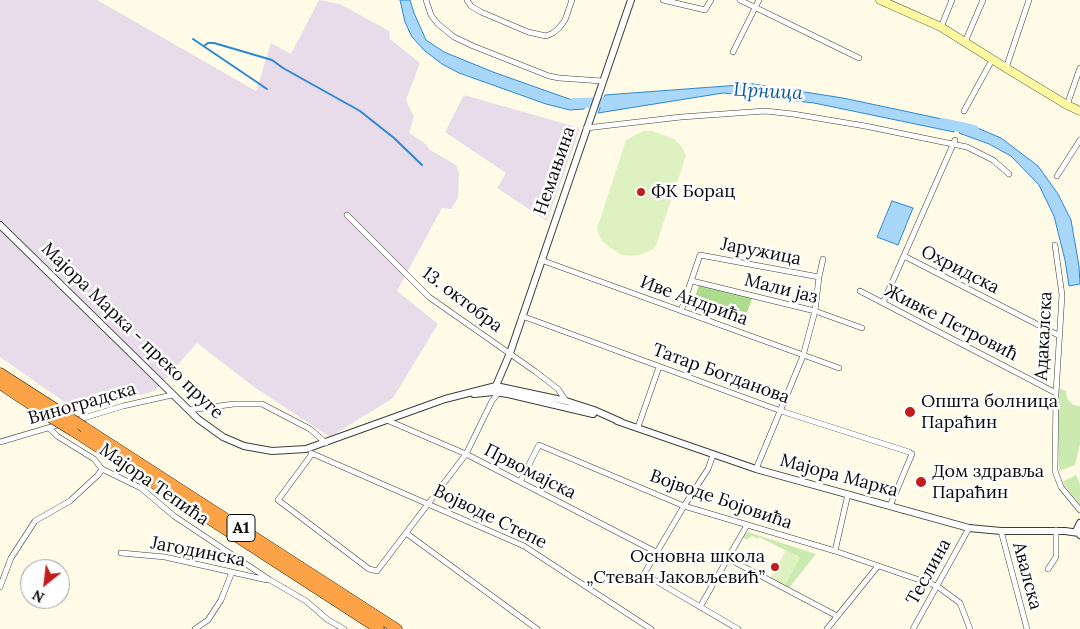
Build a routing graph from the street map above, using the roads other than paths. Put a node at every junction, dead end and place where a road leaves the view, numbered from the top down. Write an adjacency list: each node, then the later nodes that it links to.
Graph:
1 (426, 0): 21 (street)
2 (467, 0): 3 (street)
3 (572, 0)
4 (631, 0): 21 (street, Немањина)
5 (663, 0): 6 (street)
6 (712, 0)
7 (740, 0): 13 (street)
8 (759, 0): 13 (street)
9 (880, 0): 14 (main road)
10 (952, 0): 14 (street)
11 (983, 0): 15 (street)
12 (1029, 0): 19 (street)
13 (756, 7): 16 (street); 17 (street)
14 (941, 27): 15 (main road)
15 (965, 42): 18 (main road)
16 (733, 52)
17 (859, 58)
18 (992, 60): 19 (main road); 23 (street)
19 (1006, 68): 22 (main road)
20 (1080, 68): 22 (street)
21 (602, 83): 25 (street, Немањина)
22 (1067, 105): 24 (main road)
23 (964, 111)
24 (1080, 111)
25 (587, 125): 27 (street); 34 (street, Немањина)
26 (1080, 140): 29 (street)
27 (954, 142): 28 (street); 33 (street, Охридска)
28 (1009, 174)
29 (1057, 176)
30 (347, 215): 45 (street, 13. октобра)
31 (0, 225): 53 (street, Мајора Марка - преко пруге)
32 (1055, 245): 44 (street, Адакалска)
33 (904, 256): 39 (street); 44 (street, Охридска)
34 (541, 260): 40 (street, Иве Андрића); 42 (street, Немањина)
35 (823, 260): 36 (street)
36 (819, 277): 37 (street, Јаружица); 41 (street)
37 (692, 281): 40 (street); 41 (street, Мали јаз)
38 (860, 291): 39 (street, Живке Петровић)
39 (882, 303): 52 (street, Живке Петровић)
40 (681, 311): 46 (street, Иве Андрића)
41 (815, 312): 43 (street, Мали јаз); 46 (street)
42 (522, 316): 45 (street, Немањина); 47 (street, Татар Богданова)
43 (862, 328)
44 (1058, 335): 52 (street, Адакалска)
45 (510, 352): 51 (street, Немањина); 54 (street, 13. октобра)
46 (803, 356): 48 (street, Иве Андрића); 56 (street)
47 (659, 367): 56 (street, Татар Богданова); 60 (street)
48 (839, 368)
49 (0, 373): 96 (highway, A1, bridge)
50 (0, 384): 95 (highway, A1, bridge)
51 (497, 389): 54 (street, Мајора Марка); 57 (street, Мајора Марка); 58 (street, Мајора Марка); 65 (street)
52 (1056, 392): 74 (street, Адакалска)
53 (172, 395): 55 (street, Мајора Марка - преко пруге); 59 (street, Виноградска)
54 (566, 402): 58 (street, Мајора Марка)
55 (189, 410): 63 (street); 64 (street, Мајора Марка - преко пруге)
56 (781, 411): 68 (street); 73 (street, Татар Богданова)
57 (389, 421): 61 (street, Мајора Марка); 65 (street, Првомајска)
58 (621, 422): 60 (street, Мајора Марка)
59 (49, 428): 62 (street, Виноградска); 67 (street, Мајора Тепића)
60 (638, 428): 66 (street, Мајора Марка)
61 (337, 438): 63 (street, Мајора Марка - преко пруге)
62 (0, 442)
63 (326, 443): 64 (street, Мајора Марка - преко пруге)
64 (309, 452): 71 (street, Војводе Степе); 80 (street)
65 (466, 454): 69 (street, Првомајска); 71 (street)
66 (713, 455): 68 (street, Мајора Марка); 72 (street)
67 (102, 469): 88 (street, Мајора Тепића); 90 (street)
68 (756, 469): 70 (street, Мајора Марка)
69 (520, 482): 72 (street, Војводе Бојовића); 82 (street, Првомајска)
70 (848, 494): 73 (street, Мајора Марка); 81 (street)
71 (429, 503): 80 (street); 98 (street, Војводе Степе)
72 (684, 506): 75 (street, Војводе Бојовића); 82 (street)
73 (890, 506): 76 (street, Мајора Марка)
74 (1080, 510)
75 (747, 525): 81 (street, Војводе Бојовића); 84 (street)
76 (969, 528): 79 (street, Мајора Марка); 89 (street, Теслина)
77 (1079, 529): 78 (street, Мајора Марка)
78 (1056, 530): 79 (street, Мајора Марка); 86 (street)
79 (1001, 531): 103 (street, Авалска)
80 (406, 533): 97 (street)
81 (835, 551): 85 (street, Војводе Бојовића)
82 (656, 552): 91 (street)
83 (121, 553): 87 (street, Јагодинска)
84 (729, 558): 91 (street); 92 (street)
85 (878, 566): 89 (street, Војводе Бојовића); 92 (street)
86 (1048, 569)
87 (232, 572): 88 (street, Јагодинска); 93 (street)
88 (270, 580): 94 (street, Мајора Тепића)
89 (937, 586): 101 (street, Теслина); 102 (street, Војводе Бојовића)
90 (0, 587)
91 (700, 607): 99 (street)
92 (837, 616): 100 (street)
93 (195, 629)
94 (344, 629)
95 (379, 629)
96 (397, 629)
97 (537, 629)
98 (651, 629)
99 (738, 629)
100 (827, 629)
101 (913, 629)
102 (970, 629)
103 (1027, 629)

